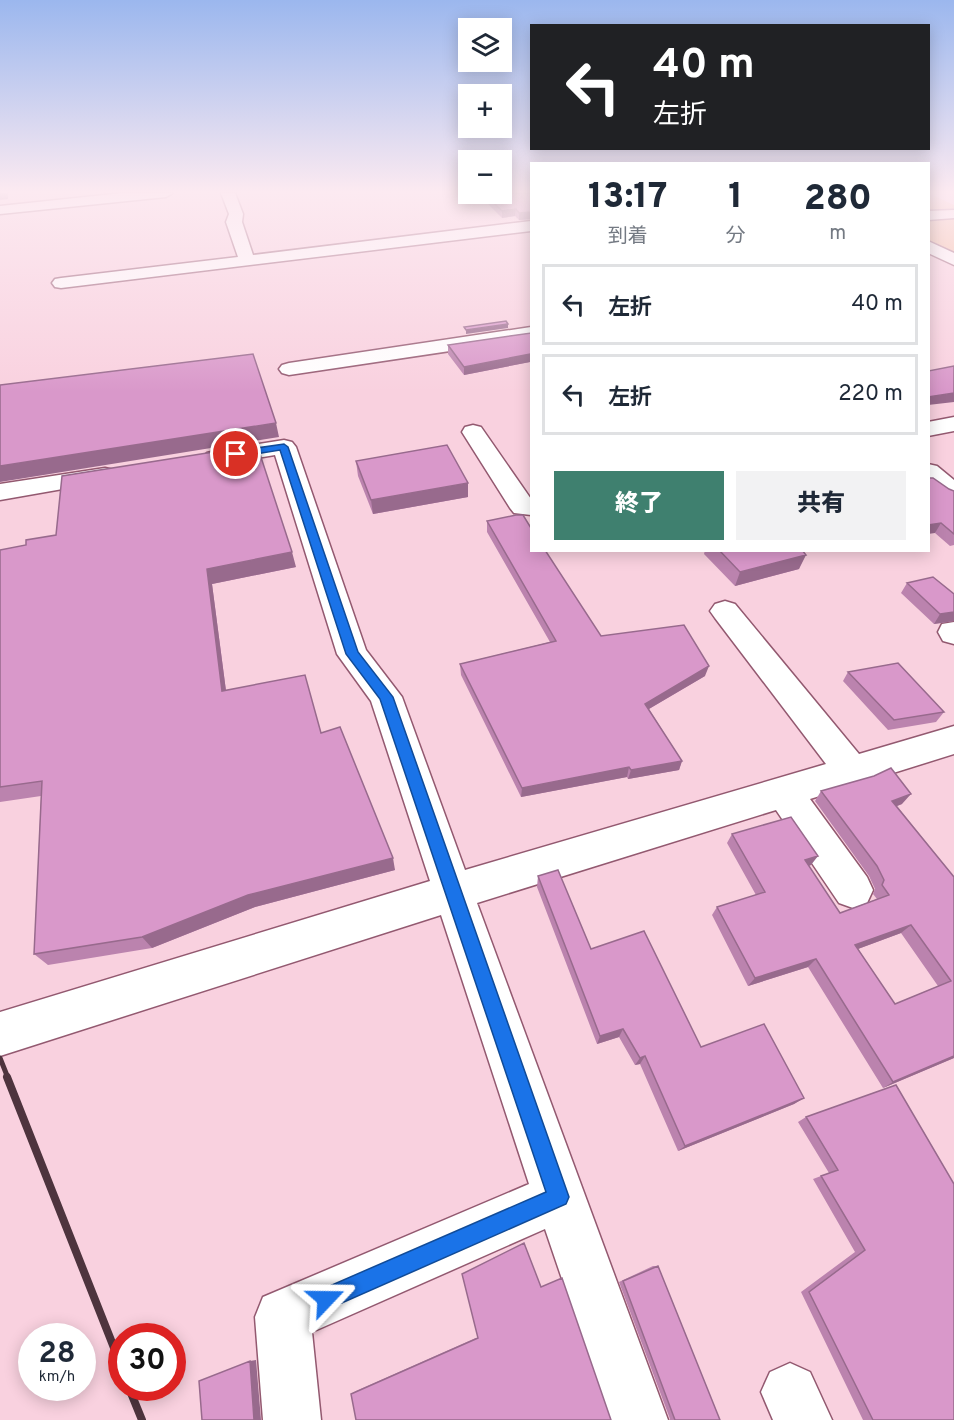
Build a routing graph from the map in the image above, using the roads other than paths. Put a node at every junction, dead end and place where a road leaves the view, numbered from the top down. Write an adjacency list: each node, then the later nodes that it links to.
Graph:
1 (253, 259): 2 (street)
2 (247, 260): 3 (street)
3 (61, 283)
4 (530, 333): 5 (street)
5 (289, 369)
6 (954, 424): 7 (street)
7 (930, 429)
8 (473, 432): 14 (street)
9 (189, 462): 20 (street)
10 (130, 471): 12 (street)
11 (930, 473): 13 (street)
12 (0, 492)
13 (954, 492)
14 (530, 507)
15 (725, 611): 17 (street)
16 (954, 740): 17 (street)
17 (852, 771): 18 (street)
18 (784, 792): 19 (street); 20 (street)
19 (854, 890)
20 (455, 892): 21 (street); 22 (street)
21 (0, 1034)
22 (559, 1197): 23 (street); 24 (street)
23 (292, 1420)
24 (639, 1420)

